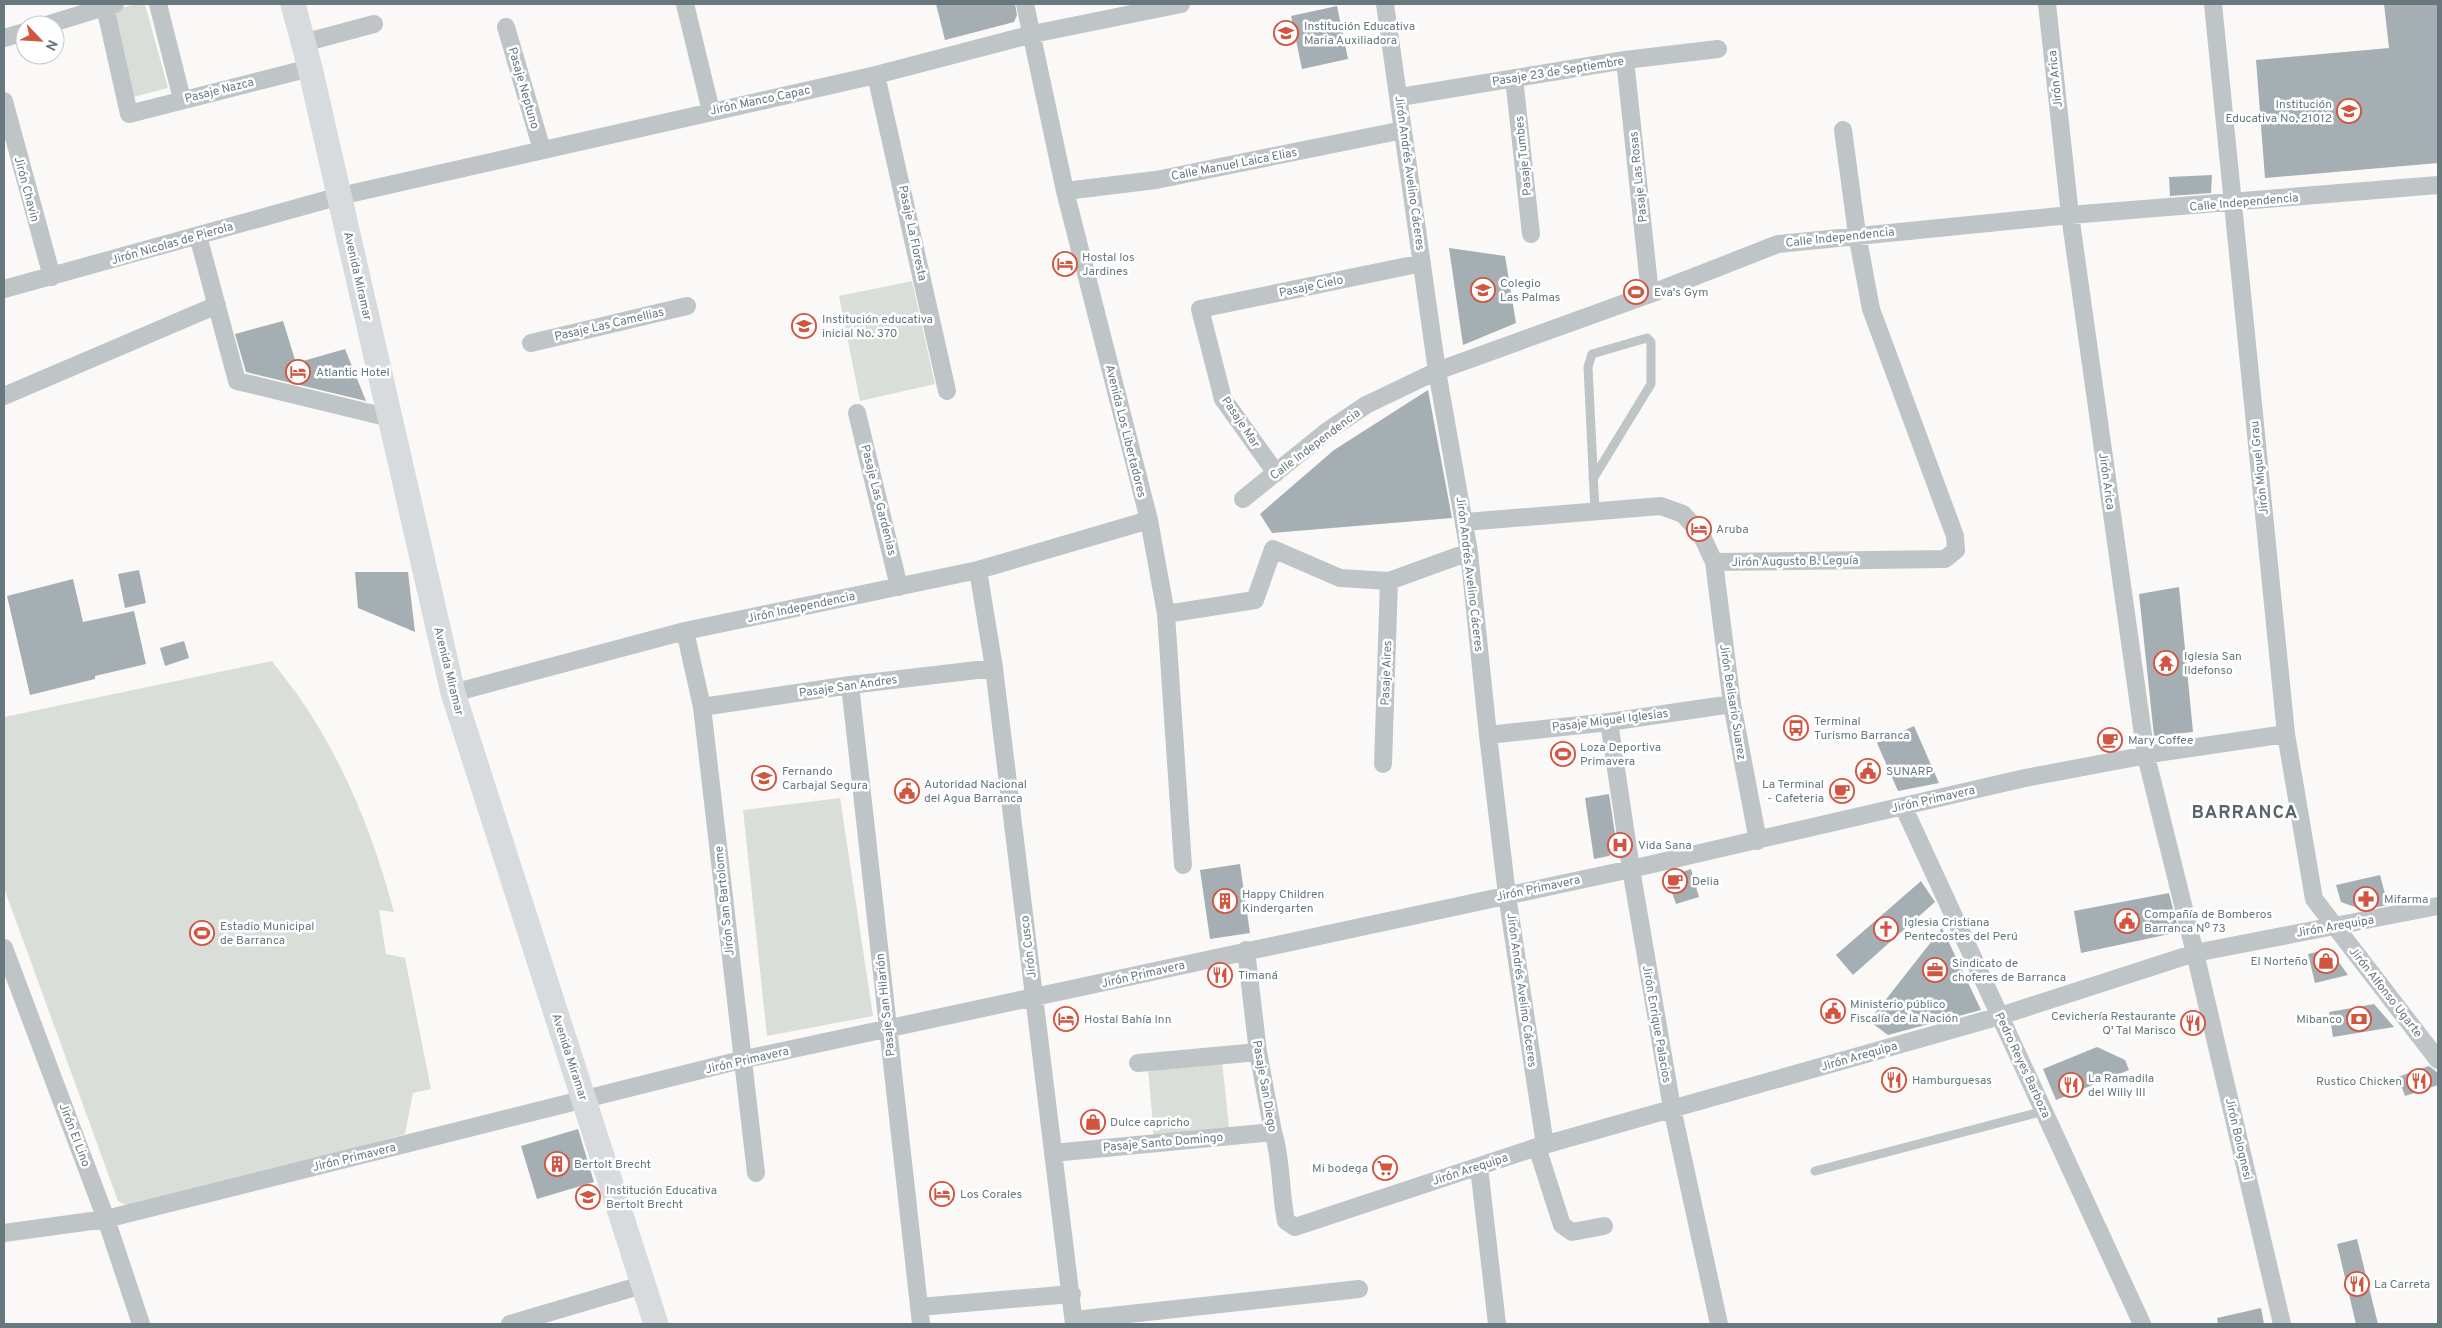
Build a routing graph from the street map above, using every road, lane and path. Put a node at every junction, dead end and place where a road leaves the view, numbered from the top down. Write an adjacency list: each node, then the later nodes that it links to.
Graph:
1 (158, 4): 21 (street)
2 (293, 4): 14 (street, Avenida Miramar)
3 (685, 4): 23 (street)
4 (1025, 4): 13 (street, Avenida Los Libertadores)
5 (1180, 4): 13 (street, Jirón Manco Capac)
6 (1385, 4): 20 (street, Jirón Andrés Avelino Cáceres)
7 (2046, 4): 31 (street, Jirón Arica)
8 (2213, 4): 30 (street, Jirón Miguel Grau)
9 (110, 5): 10 (street); 21 (street, Pasaje Nazca)
10 (65, 19)
11 (374, 24): 14 (street)
12 (506, 27): 26 (street, Pasaje Neptuno)
13 (1032, 34): 18 (street, Jirón Manco Capac); 28 (street, Avenida Los Libertadores)
14 (303, 43): 17 (street, Avenida Miramar)
15 (1718, 50): 16 (street, Pasaje 23 de Septiembre)
16 (1625, 60): 19 (street, Pasaje 23 de Septiembre); 38 (street, Pasaje Las Rosas)
17 (310, 68): 21 (street, Pasaje Nazca); 29 (street, Avenida Miramar)
18 (876, 75): 23 (street, Jirón Manco Capac); 44 (street, Pasaje La Floresta)
19 (1514, 78): 20 (street, Pasaje 23 de Septiembre); 32 (street, Pasaje Tumbes)
20 (1400, 97): 24 (street, Jirón Andrés Avelino Cáceres)
21 (182, 99)
22 (5, 110): 36 (street, Jirón Chavin)
23 (711, 111): 26 (street, Jirón Manco Capac)
24 (1403, 130): 28 (street, Calle Manuel Laica Elias); 35 (street, Jirón Andrés Avelino Cáceres)
25 (1843, 130): 33 (street)
26 (542, 150): 29 (street, Jirón Manco Capac)
27 (2438, 185): 30 (street, Calle Independencia)
28 (1064, 191): 52 (street, Avenida Los Libertadores)
29 (340, 196): 34 (street, Jirón Nicolas de Pierola); 47 (street, Avenida Miramar)
30 (2233, 203): 31 (street, Calle Independencia); 67 (street, Jirón Miguel Grau)
31 (2070, 215): 33 (street, Calle Independencia); 69 (street, Jirón Arica)
32 (1531, 234)
33 (1856, 234): 38 (street, Calle Independencia); 55 (street, Jirón Augusto B. Leguía)
34 (198, 236): 36 (street, Jirón Nicolas de Pierola); 39 (street)
35 (1422, 263): 41 (street, Pasaje Cielo); 43 (street, Jirón Andrés Avelino Cáceres)
36 (52, 277): 37 (street, Jirón Nicolas de Pierola)
37 (4, 289)
38 (1650, 294): 43 (street, Calle Independencia)
39 (216, 304): 45 (street); 47 (street)
40 (687, 306): 42 (street, Pasaje Las Camellias)
41 (1200, 308): 48 (street, Pasaje Mar)
42 (531, 343)
43 (1437, 371): 48 (street, Calle Independencia); 53 (street, Jirón Andrés Avelino Cáceres)
44 (947, 391)
45 (4, 396)
46 (857, 413): 58 (street, Pasaje Las Gardenias)
47 (390, 418): 63 (street, Avenida Miramar)
48 (1276, 473): 50 (street, Calle Independencia)
49 (1593, 479): 49 (lane); 51 (lane)
50 (1243, 499)
51 (1595, 512): 53 (street, Jirón Augusto B. Leguía); 55 (street, Jirón Augusto B. Leguía)
52 (1149, 520): 56 (street, Jirón Independencia); 59 (street, Avenida Los Libertadores)
53 (1465, 522): 54 (street, Jirón Andrés Avelino Cáceres)
54 (1469, 552): 57 (street); 68 (street, Jirón Andrés Avelino Cáceres)
55 (1714, 562): 64 (street, Jirón Belisario Suarez)
56 (978, 570): 58 (street, Jirón Independencia); 61 (street, Jirón Cusco)
57 (1389, 581): 59 (street); 70 (street, Pasaje Aires)
58 (899, 588): 60 (street, Jirón Independencia)
59 (1166, 614): 73 (street, Avenida Los Libertadores)
60 (685, 631): 63 (street, Jirón Independencia); 65 (street, Jirón San Bartolome)
61 (994, 668): 62 (street, Pasaje San Andres); 81 (street, Jirón Cusco)
62 (850, 685): 65 (street, Pasaje San Andres); 83 (street, Pasaje San Hilarión)
63 (453, 693): 88 (street, Avenida Miramar)
64 (1732, 704): 66 (street, Pasaje Miguel Iglesias); 72 (street, Jirón Belisario Suarez)
65 (702, 707): 85 (street, Jirón San Bartolome)
66 (1609, 722): 68 (street, Pasaje Miguel Iglesias); 74 (street, Jirón Enrique Palacios)
67 (2286, 734): 69 (street, Jirón Primavera); 77 (street, Jirón Miguel Grau)
68 (1488, 735): 75 (street, Jirón Andrés Avelino Cáceres)
69 (2146, 756): 71 (street, Jirón Primavera); 80 (street, Jirón Arica)
70 (1383, 764)
71 (1903, 806): 72 (street, Jirón Primavera); 82 (street, Pedro Reyes Barboza)
72 (1758, 841): 74 (street, Jirón Primavera)
73 (1183, 865)
74 (1631, 870): 75 (street, Jirón Primavera); 89 (street, Jirón Enrique Palacios)
75 (1508, 895): 79 (street, Jirón Primavera); 92 (street, Jirón Andrés Avelino Cáceres)
76 (2438, 906): 77 (street, Jirón Arequipa)
77 (2334, 925): 80 (street, Jirón Arequipa); 86 (street, Jirón Alfonso Ugarte)
78 (4, 948): 97 (street, Jirón El Lino)
79 (1246, 950): 81 (street, Jirón Primavera); 84 (street, Pasaje San Diego)
80 (2195, 953): 82 (street, Jirón Arequipa); 113 (street, Jirón Bolognesi)
81 (1035, 998): 83 (street, Jirón Primavera); 93 (street, Jirón Cusco)
82 (2000, 1016): 89 (street, Jirón Arequipa); 90 (street, Pedro Reyes Barboza)
83 (887, 1030): 85 (street, Jirón Primavera); 104 (street, Pasaje San Hilarión)
84 (1258, 1052): 87 (street); 91 (street, Pasaje San Diego)
85 (741, 1060): 88 (street, Jirón Primavera); 96 (street, Jirón San Bartolome)
86 (2438, 1060)
87 (1138, 1063)
88 (584, 1100): 97 (street, Jirón Primavera); 101 (street, Avenida Miramar)
89 (1672, 1108): 92 (street, Jirón Arequipa); 111 (street, Jirón Enrique Palacios)
90 (2044, 1111): 95 (lane); 112 (street, Pedro Reyes Barboza)
91 (1273, 1132): 93 (street, Pasaje Santo Domingo); 98 (street, Pasaje San Diego)
92 (1541, 1146): 94 (street, Jirón Arequipa); 99 (street, Jirón Andrés Avelino Cáceres)
93 (1053, 1153): 103 (street, Jirón Cusco)
94 (1479, 1167): 98 (street, Jirón Arequipa); 110 (street)
95 (1815, 1171)
96 (756, 1173)
97 (106, 1219): 100 (street, Jirón Primavera); 106 (street, Jirón El Lino)
98 (1286, 1221)
99 (1604, 1226)
100 (4, 1233)
101 (642, 1285): 107 (street); 108 (street, Avenida Miramar)
102 (1359, 1289): 105 (street)
103 (1072, 1294): 104 (street); 105 (street, Jirón Cusco)
104 (919, 1307): 109 (street, Pasaje San Hilarión)
105 (1074, 1322)
106 (141, 1324)
107 (513, 1324)
108 (656, 1324)
109 (921, 1324)
110 (1497, 1324)
111 (1719, 1324)
112 (2142, 1324)
113 (2282, 1324)

